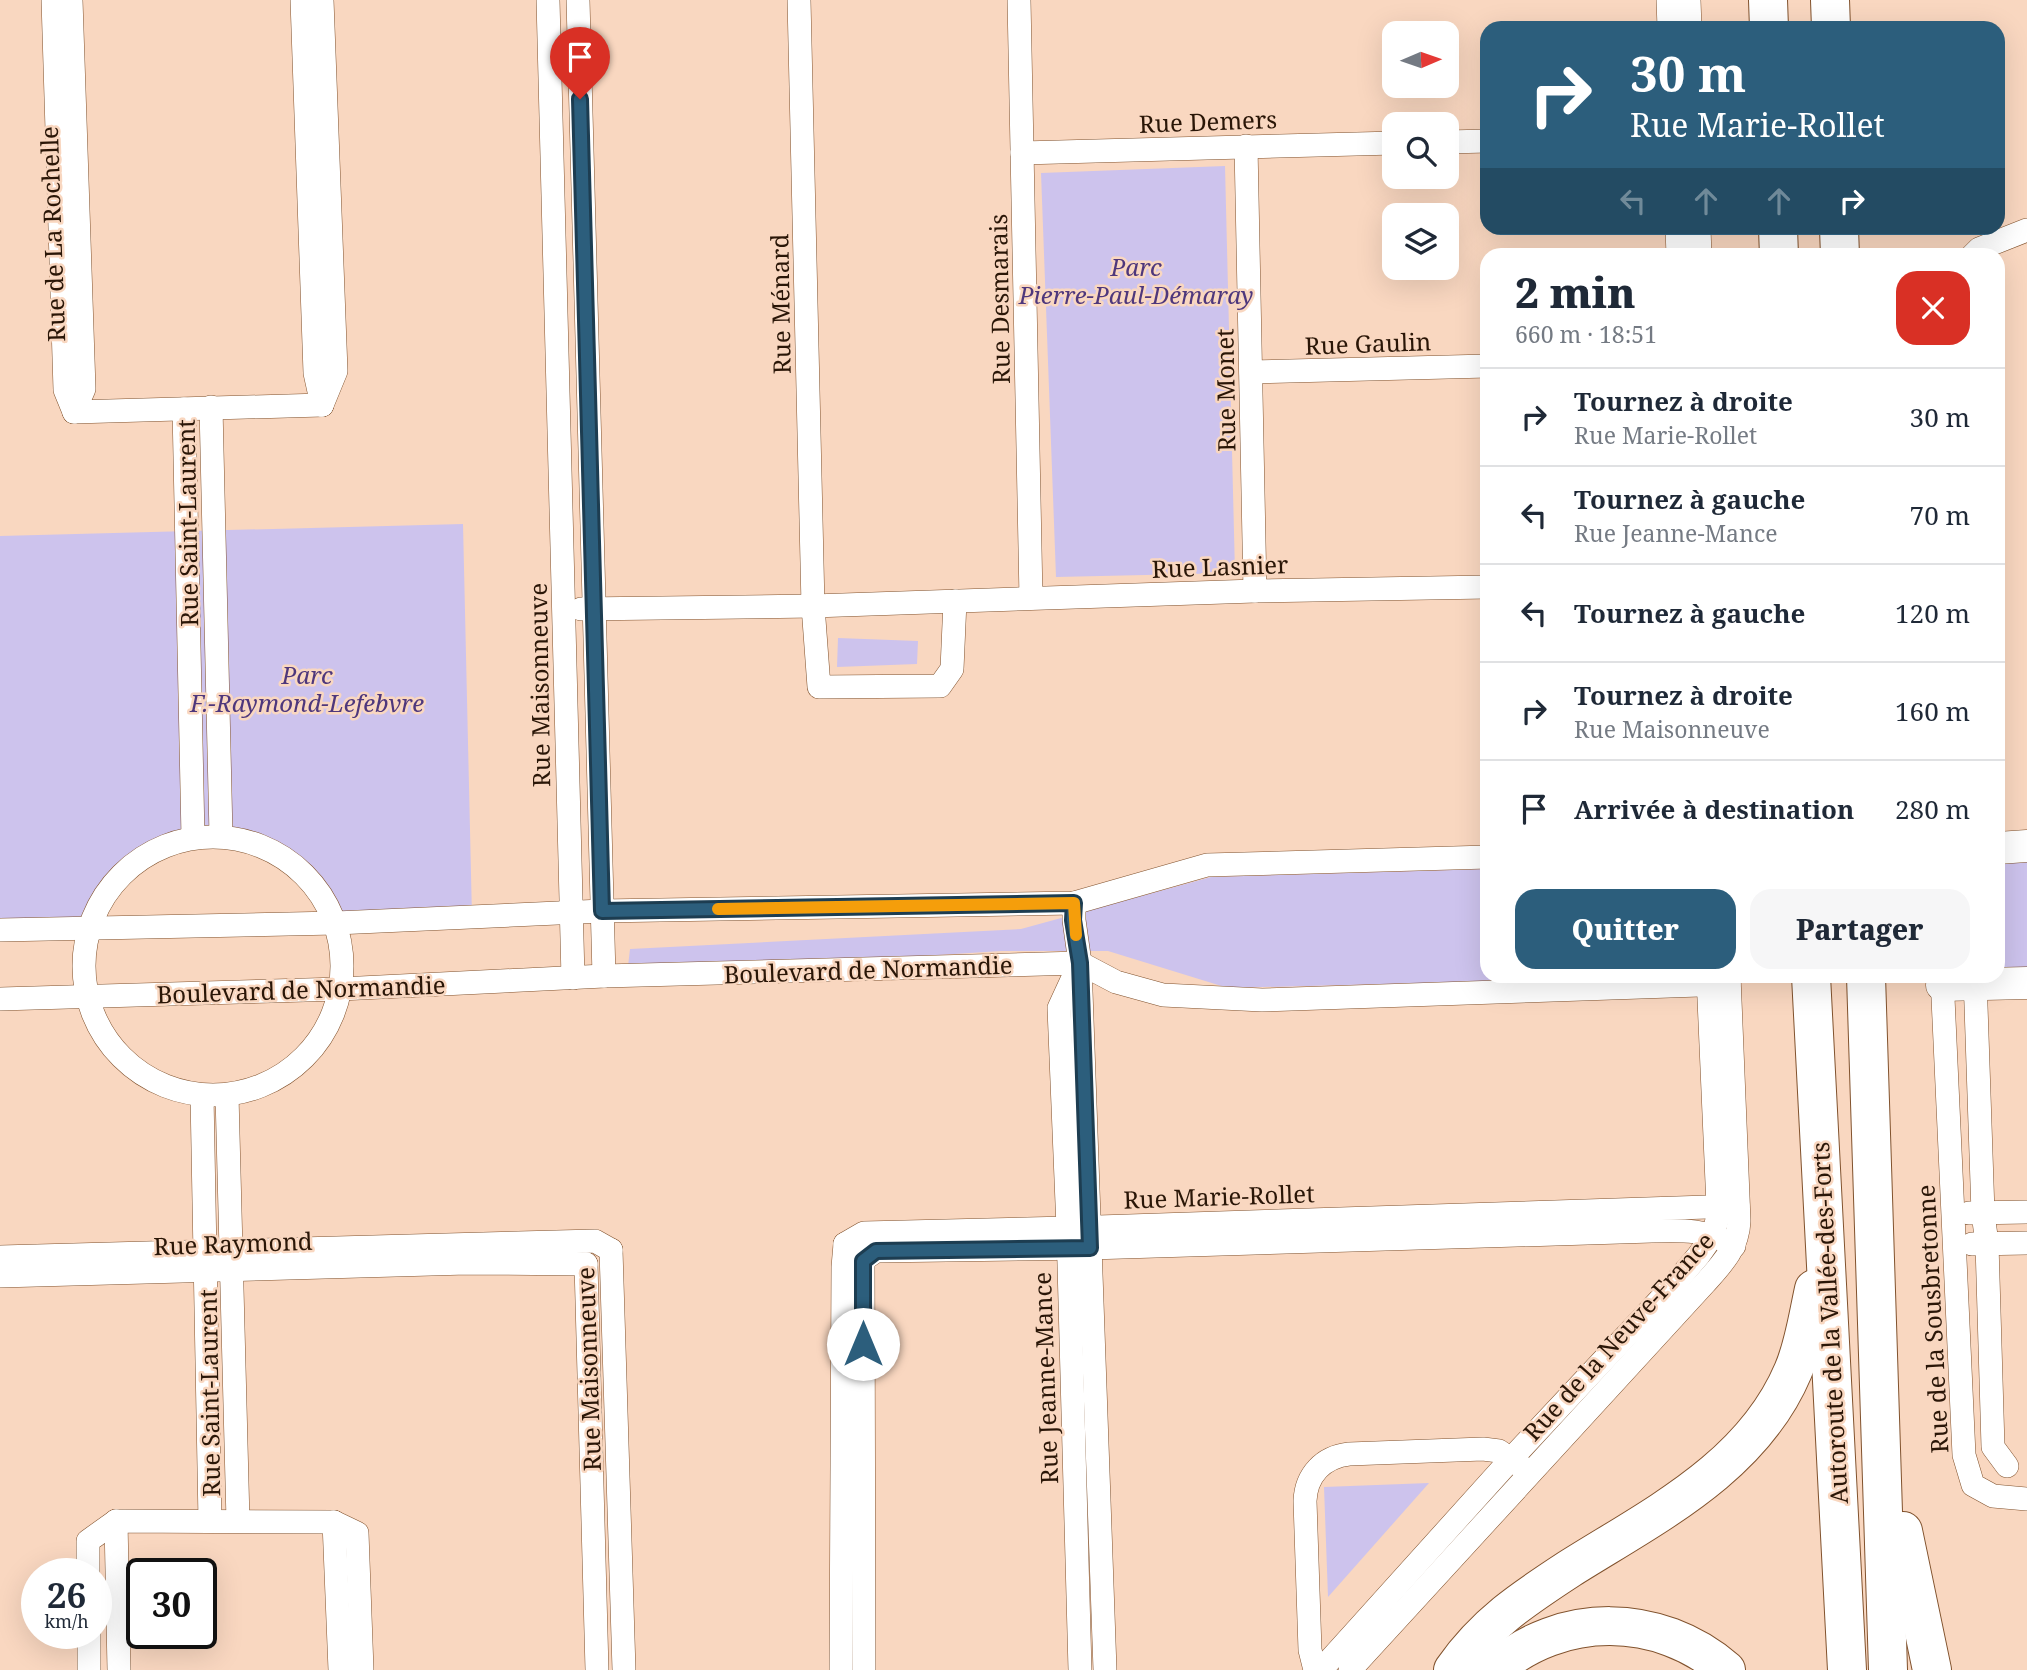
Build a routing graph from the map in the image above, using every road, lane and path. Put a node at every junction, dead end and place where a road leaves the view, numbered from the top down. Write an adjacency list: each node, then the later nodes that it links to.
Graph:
1 (53, 0): 18 (street, Rue de La Rochelle)
2 (71, 0): 18 (street, Rue de La Rochelle)
3 (302, 0): 17 (street, Rue Saint-Laurent)
4 (322, 0): 17 (street, Rue Saint-Laurent)
5 (548, 0): 24 (street, Rue Maisonneuve)
6 (578, 0): 23 (street)
7 (799, 0): 39 (street, Rue Ménard)
8 (1019, 0): 25 (street, Rue Desmarais)
9 (1668, 0): 13 (street)
10 (1689, 0): 14 (street)
11 (1768, 0): 15 (highway)
12 (1830, 0): 16 (highway)
13 (1669, 21)
14 (1690, 21)
15 (1769, 21)
16 (1831, 21)
17 (314, 44): 32 (street, Rue Saint-Laurent)
18 (64, 54): 34 (street, Rue de La Rochelle); 34 (street, Rue de La Rochelle)
19 (1480, 141): 20 (street)
20 (1459, 142)
21 (1382, 143): 22 (street, Rue Demers)
22 (1246, 146): 25 (street, Rue Demers); 29 (street, Rue Monet)
23 (582, 149): 24 (street); 30 (street)
24 (552, 150): 31 (street, Rue Maisonneuve)
25 (1022, 153): 37 (street, Rue Desmarais)
26 (2027, 230): 27 (street)
27 (1982, 248)
28 (1480, 366): 29 (street, Rue Gaulin)
29 (1251, 372): 36 (street, Rue Monet)
30 (588, 389): 31 (street); 41 (street)
31 (558, 391): 40 (street, Rue Maisonneuve)
32 (211, 407): 33 (street); 42 (street, Rue Saint-Laurent)
33 (184, 408): 34 (street); 43 (street, Rue Saint-Laurent)
34 (74, 412)
35 (1480, 587): 36 (street, Rue Lasnier)
36 (1255, 591): 37 (street, Rue Lasnier)
37 (1031, 598): 38 (street, Rue Lasnier)
38 (955, 601): 39 (street, Rue Lasnier); 39 (street)
39 (813, 606): 41 (street, Rue Lasnier)
40 (563, 609): 41 (street, Rue Lasnier); 51 (street, Rue Maisonneuve)
41 (594, 609): 50 (street)
42 (218, 707): 43 (street); 44 (street, Rue Saint-Laurent)
43 (190, 708): 45 (street, Rue Saint-Laurent)
44 (221, 835): 45 (street); 52 (street)
45 (193, 837): 53 (street)
46 (2027, 846): 47 (street)
47 (2005, 848)
48 (1480, 857): 49 (street)
49 (1074, 903): 50 (street); 55 (street, Rue Jeanne-Mance)
50 (602, 911): 51 (street); 56 (street)
51 (571, 912): 52 (street); 57 (street, Rue Maisonneuve)
52 (335, 923): 53 (street); 66 (street)
53 (88, 928): 54 (street); 67 (street)
54 (0, 930)
55 (1080, 963): 56 (street, Boulevard de Normandie); 59 (street, Boulevard de Normandie); 77 (street, Rue Jeanne-Mance)
56 (604, 976): 57 (street, Boulevard de Normandie)
57 (573, 978): 66 (street, Boulevard de Normandie)
58 (2005, 982): 65 (street)
59 (1650, 983)
60 (1719, 983): 71 (street, Rue de la Neuve-France)
61 (1811, 983): 83 (highway, Autoroute de la Vallée-des-Forts)
62 (1866, 983): 92 (highway, Autoroute de la Vallée-des-Forts)
63 (1942, 983): 73 (street, Rue de la Sousbretonne)
64 (1976, 983): 74 (street)
65 (2027, 983)
66 (340, 989): 67 (street, Boulevard de Normandie); 70 (street)
67 (87, 997): 68 (street, Boulevard de Normandie); 69 (street)
68 (0, 999)
69 (202, 1095): 70 (street); 88 (street, Rue Saint-Laurent)
70 (227, 1095): 87 (street, Rue Saint-Laurent)
71 (1728, 1206): 75 (street, Rue Marie-Rollet); 76 (street, Rue de la Neuve-France); 82 (street, Rue de la Neuve-France)
72 (2027, 1212): 74 (street)
73 (1951, 1213): 74 (street); 80 (street, Rue de la Sousbretonne)
74 (1983, 1213): 81 (street)
75 (1429, 1227): 76 (street, Rue Marie-Rollet); 77 (street, Rue Marie-Rollet)
76 (1713, 1234): 82 (street, Rue Marie-Rollet); 93 (street, Rue de la Neuve-France)
77 (1078, 1238): 79 (street, Rue Marie-Rollet); 89 (street, Rue Marie-Rollet); 112 (street, Rue Jeanne-Mance); 113 (street, Rue Jeanne-Mance)
78 (2027, 1243): 81 (street)
79 (845, 1244): 89 (street); 110 (street)
80 (1955, 1244): 81 (street); 96 (street, Rue de la Sousbretonne)
81 (1987, 1244): 94 (street)
82 (1734, 1246): 95 (street, Rue de la Neuve-France)
83 (1825, 1246): 117 (highway); 120 (highway, Autoroute de la Vallée-des-Forts)
84 (611, 1250): 85 (street, Rue Raymond); 90 (street, Rue Maisonneuve); 109 (street, Rue Maisonneuve)
85 (467, 1254): 87 (street, Rue Raymond); 90 (street, Rue Raymond)
86 (0, 1256): 88 (street, Rue Raymond)
87 (231, 1260): 88 (street, Rue Raymond); 100 (street, Rue Saint-Laurent)
88 (205, 1261): 91 (street, Rue Raymond); 99 (street, Rue Saint-Laurent)
89 (863, 1261): 111 (street)
90 (586, 1264): 108 (street, Rue Maisonneuve)
91 (0, 1276)
92 (1881, 1419): 121 (highway, Autoroute de la Vallée-des-Forts); 122 (highway)
93 (1512, 1458): 95 (street, Rue de la Neuve-France); 114 (street, Rue de la Neuve-France); 115 (street, Rue de la Neuve-France)
94 (2017, 1466): 96 (street)
95 (1529, 1474): 116 (street, Rue de la Neuve-France)
96 (1993, 1496): 97 (street)
97 (2027, 1499)
98 (116, 1521): 99 (street, Rue Saint-Laurent); 102 (street); 105 (street)
99 (210, 1521): 100 (street, Rue Saint-Laurent)
100 (238, 1521): 101 (street, Rue Saint-Laurent)
101 (334, 1522): 106 (street); 107 (street, Rue Saint-Laurent)
102 (88, 1558)
103 (89, 1649): 104 (street)
104 (89, 1670)
105 (119, 1670)
106 (340, 1670)
107 (362, 1670)
108 (597, 1670)
109 (624, 1670)
110 (841, 1670)
111 (864, 1670)
112 (1080, 1670)
113 (1105, 1670)
114 (1315, 1670)
115 (1321, 1670)
116 (1350, 1670)
117 (1453, 1670)
118 (1494, 1670): 119 (highway)
119 (1726, 1670)
120 (1847, 1670)
121 (1888, 1670)
122 (1932, 1670)

